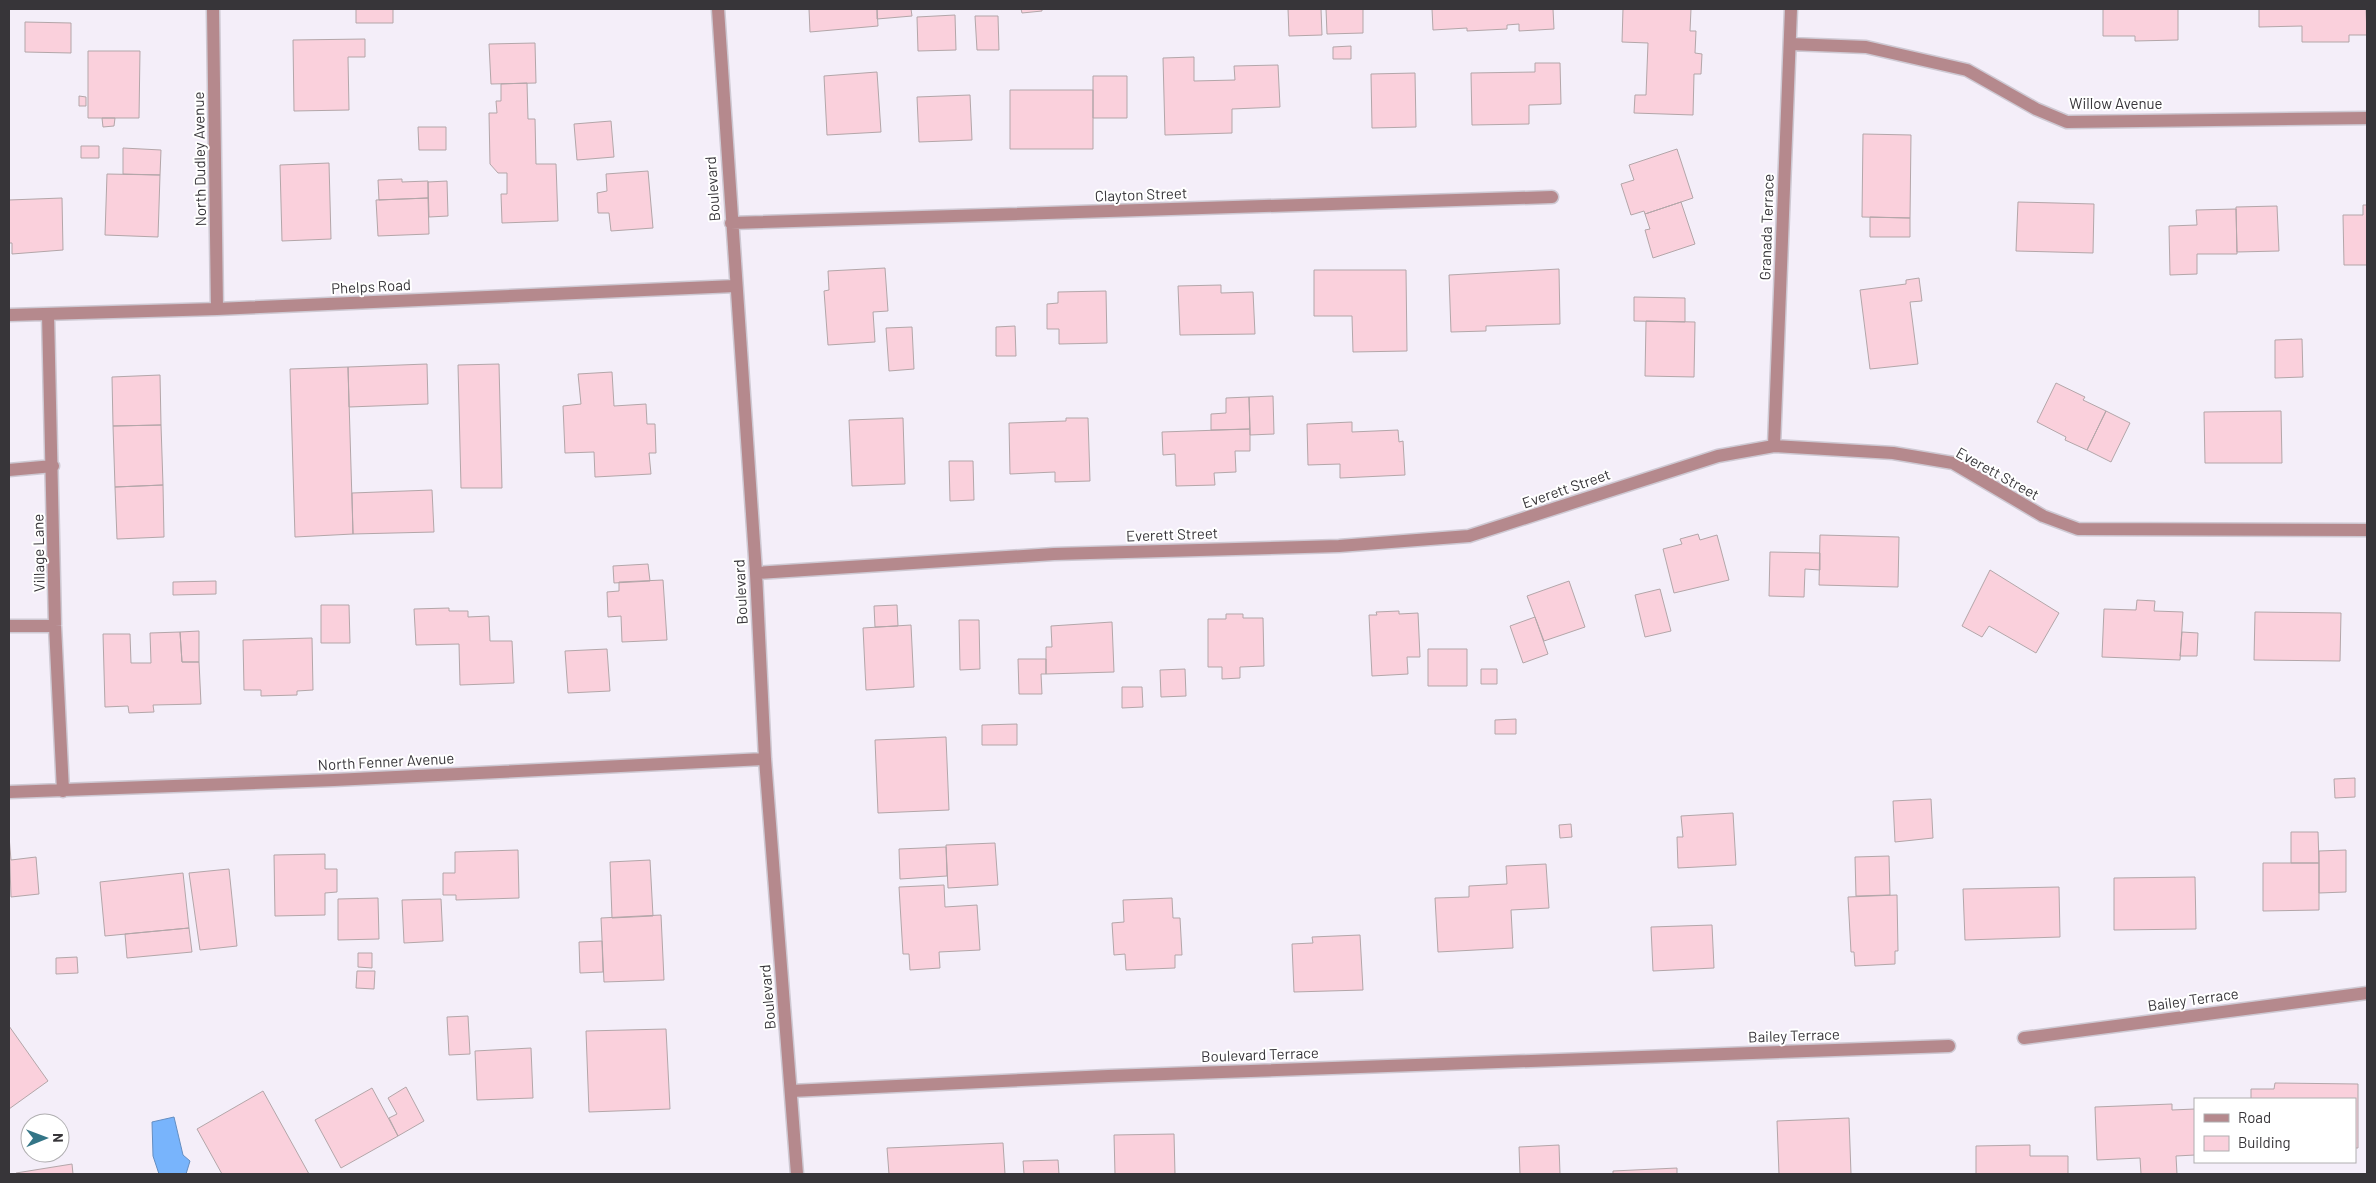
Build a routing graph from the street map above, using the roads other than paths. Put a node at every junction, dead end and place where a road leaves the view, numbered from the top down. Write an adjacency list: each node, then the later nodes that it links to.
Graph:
1 (213, 9): 9 (street, North Dudley Avenue)
2 (718, 9): 7 (street, Boulevard)
3 (1791, 9): 4 (street, Granada Terrace)
4 (1790, 44): 5 (street, Willow Avenue); 12 (street, Granada Terrace)
5 (2367, 118)
6 (1552, 197): 7 (street, Clayton Street)
7 (731, 223): 8 (street, Boulevard)
8 (735, 286): 9 (street, Phelps Road); 16 (street, Boulevard)
9 (217, 309): 10 (street, Phelps Road)
10 (48, 314): 11 (street, Phelps Road); 13 (street, Village Lane)
11 (9, 315)
12 (1774, 446): 15 (street, Everett Street); 16 (street, Everett Street)
13 (53, 466): 14 (street); 18 (street, Village Lane)
14 (9, 470)
15 (2367, 530)
16 (756, 572): 19 (street, Boulevard)
17 (9, 626): 18 (street)
18 (55, 626): 20 (street, Village Lane)
19 (765, 759): 20 (street, North Fenner Avenue); 26 (street, Boulevard)
20 (63, 791): 21 (street, North Fenner Avenue)
21 (9, 792)
22 (2367, 993): 23 (street, Bailey Terrace)
23 (2024, 1038)
24 (1949, 1046): 25 (street, Bailey Terrace)
25 (1730, 1054): 26 (street, Boulevard Terrace)
26 (791, 1091): 27 (street, Boulevard)
27 (797, 1174)

